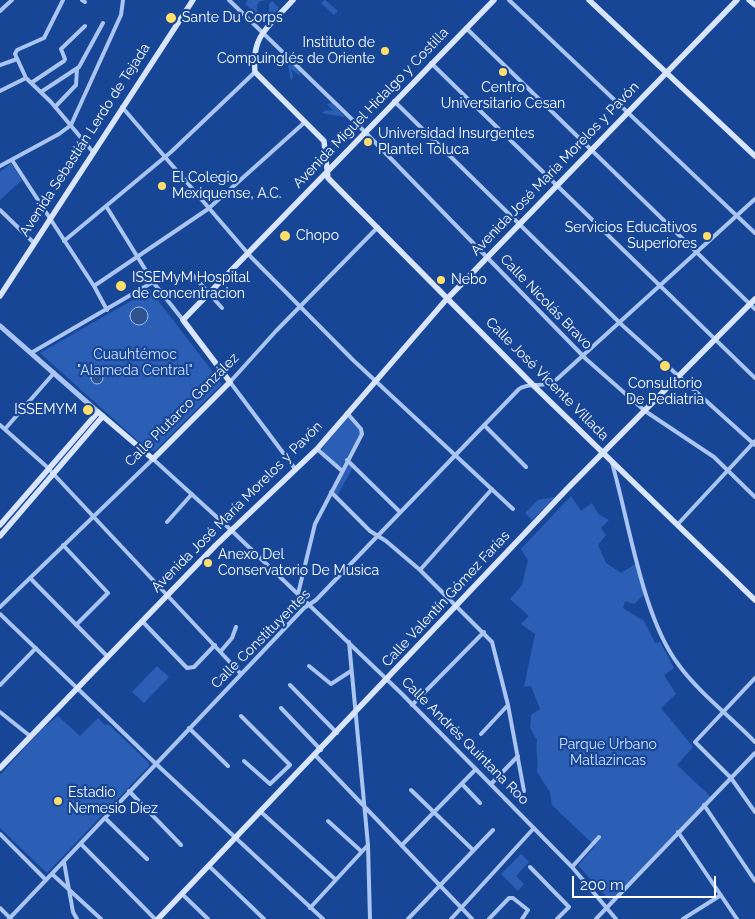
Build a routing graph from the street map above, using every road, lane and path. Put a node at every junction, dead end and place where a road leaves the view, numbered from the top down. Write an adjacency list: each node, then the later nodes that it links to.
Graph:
1 (12, 0): 13 (street)
2 (63, 0): 18 (street)
3 (123, 0): 33 (street)
4 (193, 0): 29 (main road, Avenida Sebastián Lerdo de Tejada)
5 (229, 0): 17 (street, Calle Nicolás Bravo)
6 (294, 0): 17 (main road)
7 (494, 0): 16 (main road, Avenida Miguel Hidalgo y Costilla)
8 (509, 0): 31 (street)
9 (589, 0): 23 (main road)
10 (737, 0): 23 (main road, Avenida José María Morelos y Pavón)
11 (749, 0): 12 (main road)
12 (755, 5)
13 (1, 10)
14 (102, 23): 21 (street)
15 (85, 26): 25 (street)
16 (466, 28): 19 (main road, Avenida Miguel Hidalgo y Costilla); 35 (street)
17 (264, 32): 22 (main road); 34 (street, Calle Nicolás Bravo)
18 (16, 57): 20 (street); 24 (street)
19 (431, 63): 28 (main road, Avenida Miguel Hidalgo y Costilla); 42 (street)
20 (0, 65)
21 (77, 69): 27 (street); 30 (street)
22 (255, 72): 32 (main road); 38 (street)
23 (666, 74): 31 (main road, Avenida José María Morelos y Pavón); 37 (main road)
24 (26, 78): 25 (street); 26 (street)
25 (32, 83): 27 (street)
26 (0, 91)
27 (41, 92): 30 (street)
28 (394, 101): 34 (main road, Avenida Miguel Hidalgo y Costilla); 49 (street)
29 (122, 107): 36 (main road, Avenida Sebastián Lerdo de Tejada); 38 (street)
30 (55, 108): 33 (street)
31 (627, 113): 35 (main road, Avenida José María Morelos y Pavón); 47 (street)
32 (305, 122): 41 (main road); 45 (street)
33 (69, 126): 36 (street); 39 (street)
34 (364, 131): 41 (main road, Avenida Miguel Hidalgo y Costilla); 56 (street, Calle Nicolás Bravo)
35 (590, 150): 42 (main road, Avenida José María Morelos y Pavón); 54 (street)
36 (93, 152): 48 (main road, Avenida Sebastián Lerdo de Tejada)
37 (755, 156)
38 (166, 157): 44 (street); 45 (street)
39 (12, 160): 40 (street); 48 (street)
40 (0, 167)
41 (327, 171): 50 (main road, Calle José Vicente Villada); 55 (main road, Avenida Miguel Hidalgo y Costilla)
42 (555, 185): 49 (main road, Avenida José María Morelos y Pavón); 61 (street)
43 (755, 199): 47 (street, Calle Constituyentes)
44 (106, 206): 52 (street); 57 (street)
45 (208, 208): 55 (street); 57 (street)
46 (0, 210): 53 (street)
47 (736, 215): 51 (street); 54 (street, Calle Constituyentes)
48 (49, 218): 52 (street); 53 (main road, Avenida Sebastián Lerdo de Tejada)
49 (518, 224): 56 (main road, Avenida José María Morelos y Pavón); 70 (street)
50 (378, 228): 64 (main road, Calle José Vicente Villada); 66 (street, Calle Plutarco González)
51 (755, 233)
52 (64, 241): 60 (street)
53 (33, 242): 63 (main road, Avenida Sebastián Lerdo de Tejada)
54 (696, 252): 61 (street, Calle Constituyentes); 65 (street)
55 (248, 254): 62 (main road, Avenida Miguel Hidalgo y Costilla); 66 (street)
56 (486, 257): 64 (main road, Avenida José María Morelos y Pavón); 74 (street, Calle Nicolás Bravo)
57 (137, 258): 59 (street); 60 (street)
58 (191, 273): 62 (street)
59 (152, 282): 68 (street); 69 (street)
60 (94, 286): 68 (street)
61 (659, 286): 70 (street, Calle Constituyentes); 72 (street)
62 (209, 294): 67 (street); 69 (main road, Avenida Miguel Hidalgo y Costilla)
63 (0, 296)
64 (448, 297): 78 (main road, Avenida José María Morelos y Pavón); 80 (main road, Calle José Vicente Villada)
65 (754, 304): 72 (main road, Calle Valentín Gómez Farías)
66 (300, 306): 78 (street); 79 (street, Calle Plutarco González)
67 (222, 308)
68 (107, 310): 73 (street)
69 (183, 320): 79 (main road)
70 (619, 322): 74 (street, Calle Constituyentes); 76 (street)
71 (0, 326): 73 (street, Calle Andrés Quintana Roo)
72 (716, 340): 76 (main road, Calle Valentín Gómez Farías); 77 (street)
73 (32, 353): 75 (street, Calle Andrés Quintana Roo)
74 (583, 356): 80 (street, Calle Constituyentes); 81 (street, Calle Nicolás Bravo)
75 (54, 373): 83 (street, Calle Andrés Quintana Roo); 86 (street)
76 (680, 376): 81 (main road, Calle Valentín Gómez Farías); 87 (street)
77 (755, 378)
78 (374, 380): 82 (main road, Avenida José María Morelos y Pavón); 90 (street)
79 (230, 382): 91 (main road, Calle Plutarco González); 96 (street)
80 (534, 386): 85 (street, Calle Constituyentes); 89 (main road, Calle José Vicente Villada)
81 (645, 411): 89 (main road, Calle Valentín Gómez Farías); 98 (street, Calle Nicolás Bravo)
82 (346, 413): 88 (main road, Avenida José María Morelos y Pavón); 92 (street)
83 (100, 414): 91 (main road, Calle Andrés Quintana Roo); 95 (main road); 99 (main road)
84 (0, 425): 86 (street)
85 (484, 425): 90 (street, Calle Constituyentes); 94 (street)
86 (5, 429): 95 (street)
87 (754, 443): 98 (street)
88 (317, 449): 96 (main road, Avenida José María Morelos y Pavón); 97 (street)
89 (603, 453): 93 (main road, Calle José Vicente Villada); 121 (main road, Calle Valentín Gómez Farías)
90 (455, 455): 100 (street); 105 (street, Calle Constituyentes)
91 (153, 459): 102 (street, Calle Andrés Quintana Roo); 106 (street, Calle Plutarco González)
92 (347, 460): 97 (street); 105 (street)
93 (612, 462): 109 (main road, Calle José Vicente Villada); 144 (street)
94 (526, 467)
95 (48, 468): 99 (street); 107 (main road)
96 (296, 470): 111 (main road, Avenida José María Morelos y Pavón)
97 (342, 470): 101 (street)
98 (729, 470): 103 (street, Calle Nicolás Bravo); 109 (street)
99 (53, 474): 106 (street); 112 (main road)
100 (492, 490): 104 (street); 115 (street)
101 (331, 492): 113 (street); 117 (street)
102 (192, 494): 108 (street); 111 (street, Calle Andrés Quintana Roo)
103 (755, 497)
104 (513, 509)
105 (400, 512): 113 (street, Calle Constituyentes)
106 (93, 516): 114 (street, Calle Plutarco González); 118 (street)
107 (2, 517): 110 (main road)
108 (167, 522)
109 (678, 524): 119 (main road, Calle José Vicente Villada)
110 (0, 525)
111 (231, 530): 117 (street, Calle Andrés Quintana Roo); 118 (main road, Avenida José María Morelos y Pavón)
112 (0, 536)
113 (377, 536): 115 (street); 120 (street, Calle Constituyentes)
114 (63, 546): 116 (street, Calle Plutarco González); 125 (street)
115 (420, 570): 121 (street)
116 (30, 578): 122 (street, Calle Plutarco González); 125 (street)
117 (298, 594): 120 (street, Calle Andrés Quintana Roo)
118 (168, 595): 124 (main road, Avenida José María Morelos y Pavón); 129 (street)
119 (755, 600)
120 (309, 604): 128 (street, Calle Andrés Quintana Roo); 135 (street, Calle Constituyentes)
121 (456, 604): 127 (street); 137 (main road, Calle Valentín Gómez Farías)
122 (0, 607)
123 (0, 614): 130 (street)
124 (142, 621): 129 (street); 132 (main road, Avenida José María Morelos y Pavón)
125 (76, 625): 132 (street)
126 (236, 627): 131 (street)
127 (484, 632): 141 (street); 142 (street)
128 (348, 642): 134 (street); 137 (street, Calle Andrés Quintana Roo)
129 (216, 645): 131 (street)
130 (36, 648): 138 (street); 140 (street)
131 (221, 651): 135 (street)
132 (107, 656): 140 (main road, Avenida José María Morelos y Pavón)
133 (309, 666): 134 (street)
134 (351, 671): 146 (street)
135 (241, 674): 148 (street, Calle Constituyentes)
136 (755, 678): 144 (street)
137 (387, 680): 141 (street, Calle Andrés Quintana Roo); 146 (main road, Calle Valentín Gómez Farías)
138 (0, 685)
139 (290, 685): 149 (street)
140 (76, 687): 151 (main road, Avenida José María Morelos y Pavón); 158 (street)
141 (412, 705): 161 (street, Calle Andrés Quintana Roo)
142 (508, 705): 150 (street); 156 (street)
143 (282, 708): 153 (street)
144 (724, 710): 152 (street); 163 (street)
145 (0, 712): 151 (street)
146 (355, 713): 149 (main road, Calle Valentín Gómez Farías); 171 (street)
147 (241, 716): 162 (street)
148 (189, 728): 158 (street, Calle Constituyentes); 159 (street)
149 (337, 734): 153 (main road, Calle Valentín Gómez Farías)
150 (481, 734)
151 (30, 736): 160 (main road, Avenida José María Morelos y Pavón)
152 (755, 742)
153 (321, 750): 155 (main road, Calle Valentín Gómez Farías)
154 (755, 753): 163 (street)
155 (316, 756): 164 (main road, Calle Valentín Gómez Farías); 171 (street)
156 (518, 756): 166 (street); 169 (street)
157 (244, 761): 162 (street)
158 (155, 764): 168 (street, Calle Constituyentes); 183 (street)
159 (228, 766)
160 (0, 768)
161 (476, 769): 165 (street); 166 (street, Calle Andrés Quintana Roo)
162 (283, 773): 164 (street)
163 (731, 778): 172 (street); 175 (street)
164 (292, 780): 173 (main road, Calle Valentín Gómez Farías)
165 (462, 784): 170 (street); 174 (street)
166 (491, 784): 178 (street, Calle Andrés Quintana Roo)
167 (411, 790): 174 (street)
168 (129, 791): 176 (street, Calle Constituyentes); 186 (street)
169 (524, 791)
170 (480, 803)
171 (364, 805): 185 (street); 187 (street)
172 (704, 805): 180 (street); 198 (street)
173 (261, 812): 183 (main road, Calle Valentín Gómez Farías); 196 (street)
174 (434, 812): 185 (street); 188 (street)
175 (755, 812)
176 (104, 818): 184 (street, Calle Constituyentes); 190 (street)
177 (328, 822): 189 (street)
178 (534, 828): 193 (street, Calle Andrés Quintana Roo); 205 (street)
179 (493, 830): 188 (street)
180 (678, 832): 202 (street); 206 (street)
181 (0, 834): 197 (street)
182 (599, 837): 193 (street)
183 (235, 838): 192 (main road, Calle Valentín Gómez Farías); 204 (street)
184 (81, 844): 191 (street, Calle Constituyentes); 210 (street)
185 (403, 844): 199 (street)
186 (181, 845)
187 (368, 845): 189 (street); 214 (street)
188 (473, 850): 199 (street)
189 (361, 851): 196 (street)
190 (147, 858)
191 (64, 862): 195 (street, Calle Constituyentes); 200 (street)
192 (209, 866): 201 (main road, Calle Valentín Gómez Farías); 212 (street)
193 (572, 867): 206 (street, Calle Andrés Quintana Roo)
194 (530, 868): 220 (street)
195 (52, 874): 197 (street, Calle Constituyentes); 200 (street)
196 (335, 879): 204 (street)
197 (46, 880): 207 (street, Calle Constituyentes)
198 (755, 881)
199 (440, 885): 205 (street); 215 (street)
200 (69, 888): 208 (street); 209 (street)
201 (182, 894): 210 (main road, Calle Valentín Gómez Farías); 211 (street)
202 (721, 895): 223 (street); 224 (street)
203 (0, 908): 207 (street)
204 (310, 908): 213 (street)
205 (461, 908): 216 (street); 217 (street)
206 (607, 908): 221 (street); 222 (street, Calle Andrés Quintana Roo)
207 (10, 919)
208 (77, 919)
209 (101, 919)
210 (157, 919)
211 (208, 919)
212 (264, 919)
213 (323, 919)
214 (370, 919)
215 (408, 919)
216 (451, 919)
217 (472, 919)
218 (489, 919): 219 (street)
219 (522, 919)
220 (557, 919)
221 (596, 919)
222 (616, 919)
223 (683, 919)
224 (737, 919)

